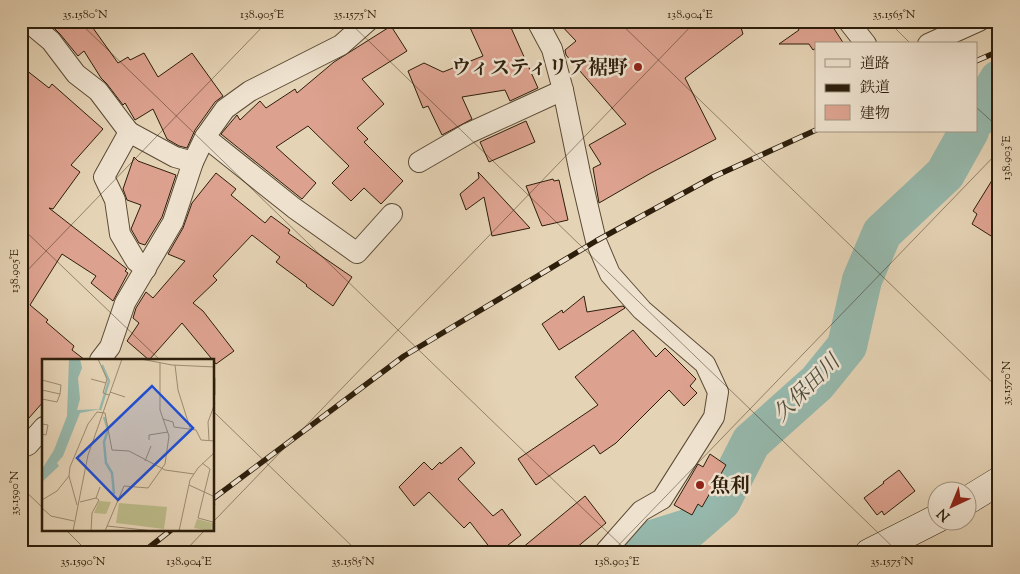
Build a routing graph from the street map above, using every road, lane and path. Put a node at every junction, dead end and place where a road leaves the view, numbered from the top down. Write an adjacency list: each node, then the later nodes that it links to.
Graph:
1 (27, 21): 9 (street)
2 (368, 21): 10 (street)
3 (538, 21): 8 (street)
4 (848, 21): 6 (street)
5 (979, 21): 7 (street)
6 (864, 42)
7 (932, 42)
8 (563, 90): 12 (street); 21 (street)
9 (129, 132): 11 (street); 14 (street)
10 (205, 137): 11 (street); 13 (street)
11 (193, 162): 14 (street)
12 (419, 162)
13 (392, 214)
14 (146, 270): 15 (street)
15 (101, 359)
16 (42, 428): 17 (street)
17 (21, 448)
18 (999, 482): 19 (main road)
19 (978, 494)
20 (928, 523): 22 (main road)
21 (604, 553)
22 (869, 553)

